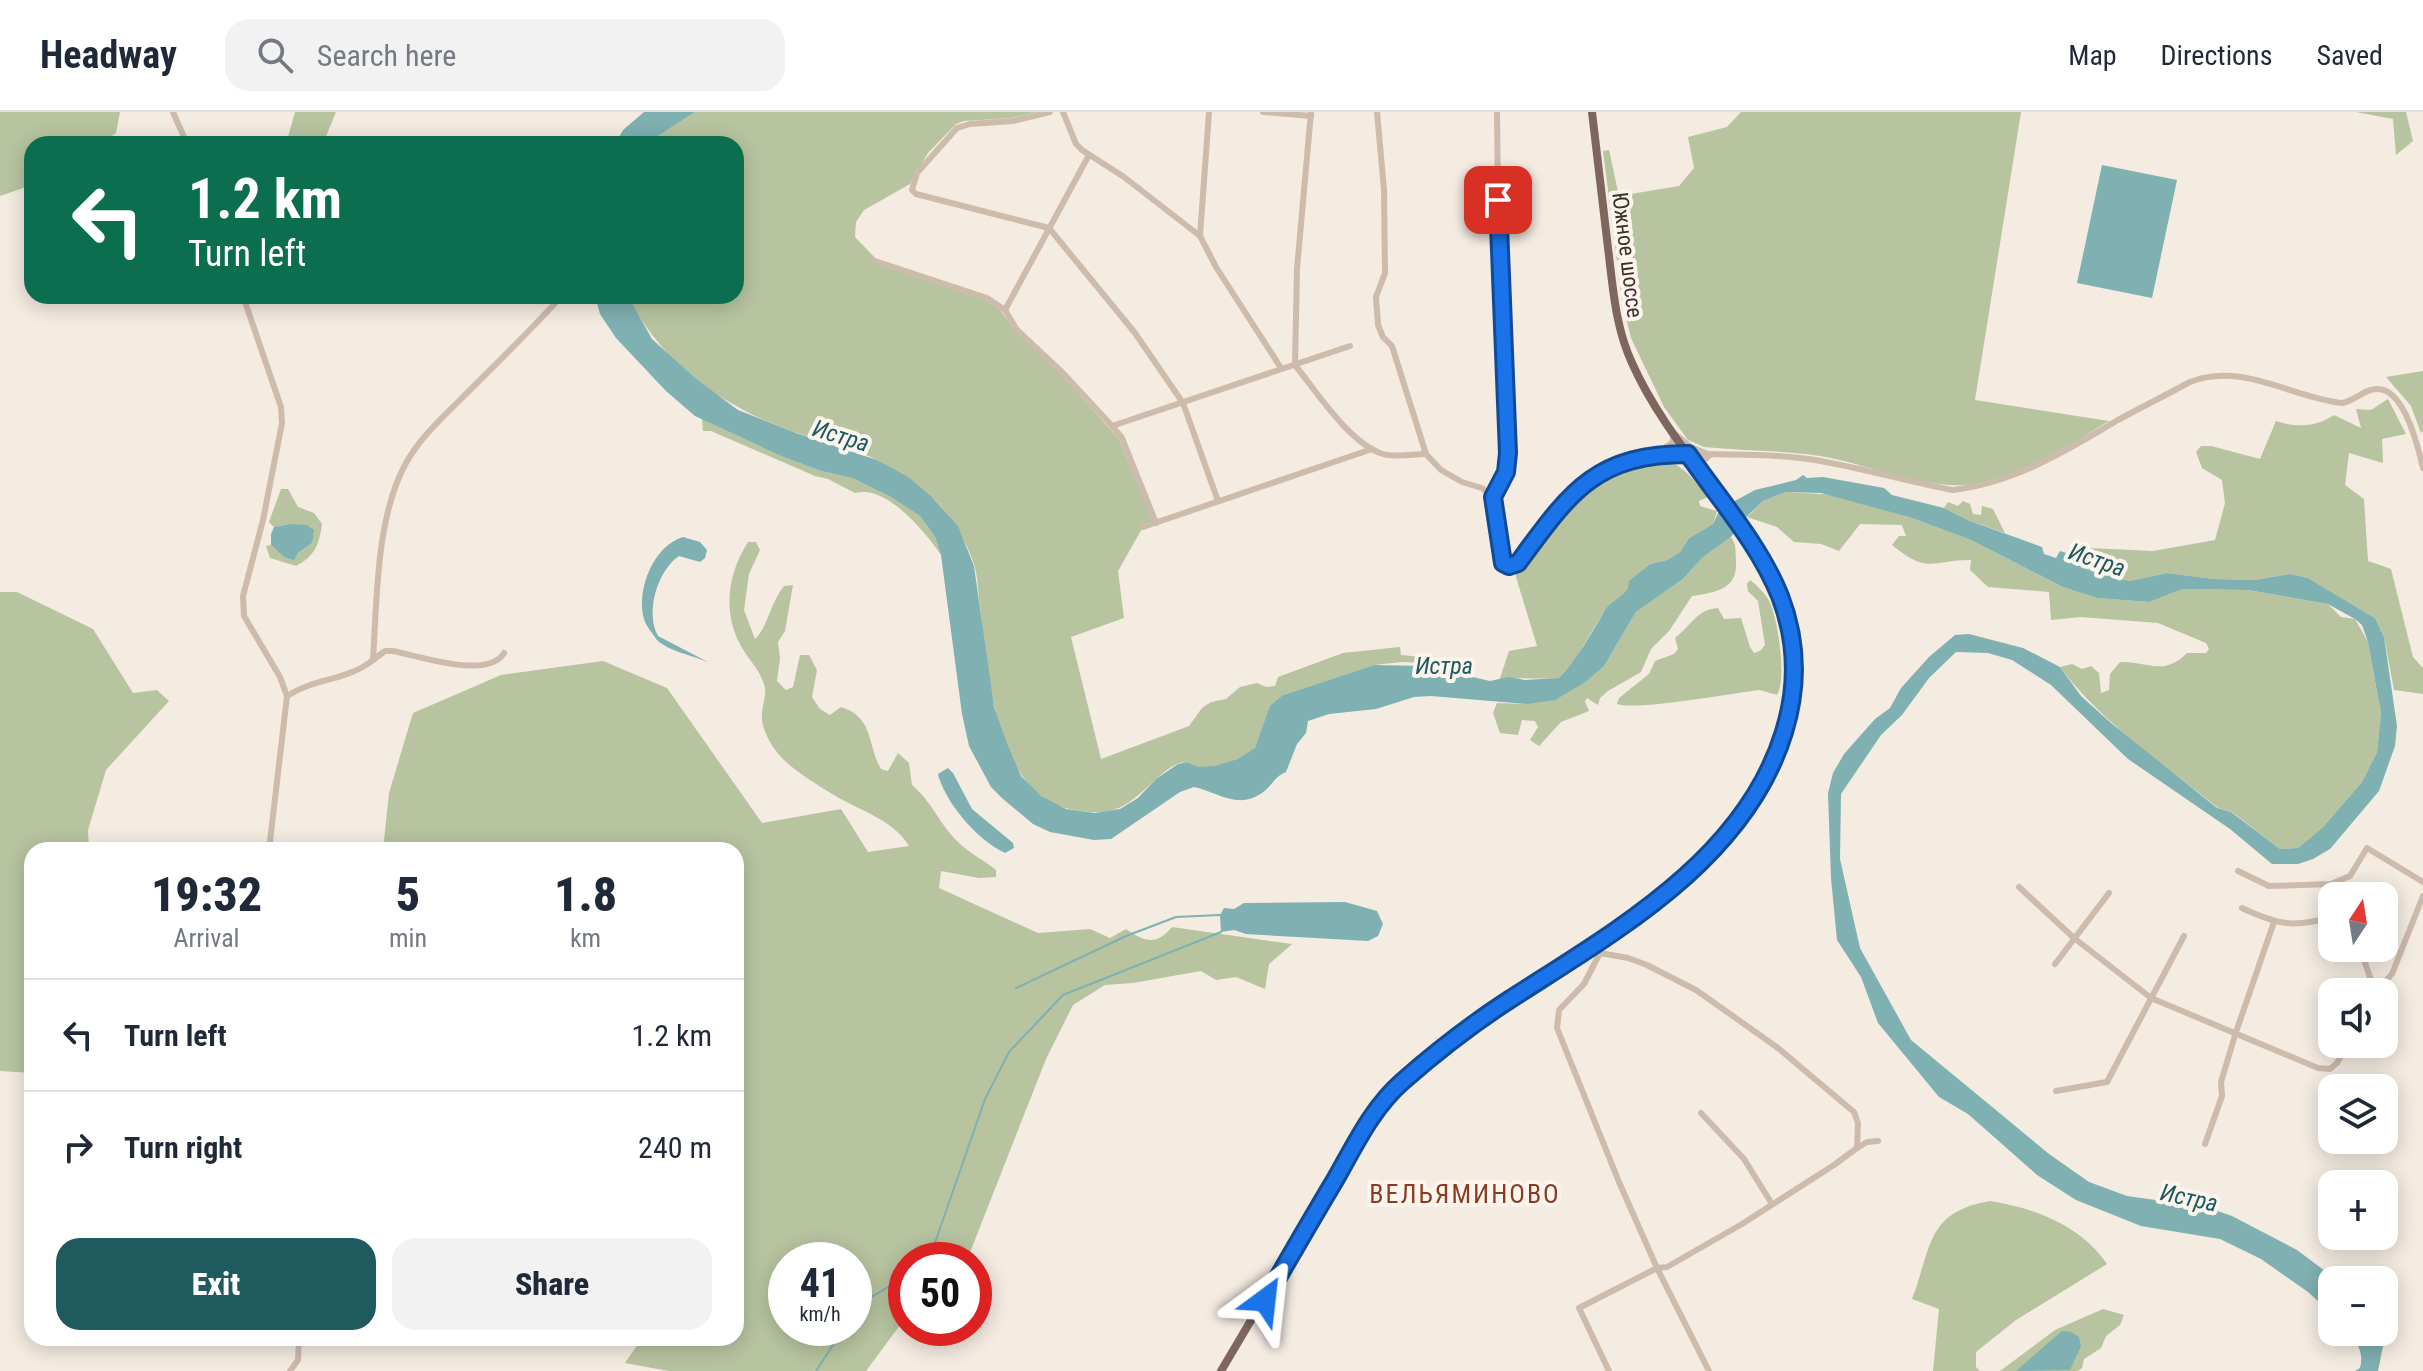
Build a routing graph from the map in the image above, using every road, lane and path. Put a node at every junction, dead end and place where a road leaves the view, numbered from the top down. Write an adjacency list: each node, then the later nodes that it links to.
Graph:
1 (173, 112): 10 (street)
2 (1050, 112): 12 (street)
3 (1063, 112): 11 (street)
4 (1209, 112): 13 (street)
5 (1263, 112): 9 (street)
6 (1377, 112): 26 (street)
7 (1497, 112): 32 (street)
8 (1592, 112): 23 (main road, Южное шоссе)
9 (1311, 114): 19 (street)
10 (184, 136)
11 (1089, 155): 12 (street); 13 (street)
12 (1049, 228): 17 (street); 21 (street)
13 (1200, 236): 20 (street)
14 (875, 261): 17 (street)
15 (246, 304): 38 (street)
16 (554, 304): 37 (street)
17 (1005, 310): 22 (street)
18 (1350, 346): 19 (street)
19 (1295, 365): 20 (street); 25 (street)
20 (1281, 368): 21 (street)
21 (1183, 403): 22 (street); 33 (street)
22 (1112, 426): 34 (street)
23 (1674, 433): 27 (main road, Южное шоссе); 28 (street); 29 (street)
24 (2420, 444): 28 (street); 30 (street)
25 (1372, 449): 26 (street); 33 (street)
26 (1426, 454): 32 (street)
27 (1688, 454): 28 (street); 29 (street); 31 (main road, Южное шоссе)
28 (1710, 455): 31 (street)
29 (1651, 457): 31 (street); 32 (street)
30 (2423, 468)
31 (1705, 479): 50 (main road, Южное шоссе)
32 (1493, 497)
33 (1218, 501): 34 (street)
34 (1156, 523): 35 (street)
35 (1143, 527)
36 (504, 653): 37 (street)
37 (373, 660): 38 (street)
38 (287, 696): 39 (street)
39 (270, 842)
40 (2238, 871): 41 (street)
41 (2423, 882)
42 (2019, 887): 49 (street)
43 (2109, 893): 49 (street)
44 (2423, 896): 52 (street)
45 (2242, 908): 47 (street)
46 (2318, 921): 47 (street)
47 (2274, 922): 54 (street)
48 (2184, 936): 53 (street)
49 (2074, 938): 51 (street); 53 (street)
50 (1598, 950): 60 (street); 62 (street); 65 (main road, Южное шоссе)
51 (2055, 964)
52 (2388, 978)
53 (2151, 998): 54 (street); 56 (street)
54 (2236, 1032): 55 (street); 59 (street)
55 (2340, 1058)
56 (2056, 1091)
57 (1701, 1113): 61 (street)
58 (1878, 1141): 60 (street)
59 (2205, 1144)
60 (1857, 1148): 61 (street)
61 (1772, 1204): 62 (street)
62 (1657, 1268): 66 (street); 67 (street)
63 (299, 1346): 64 (street)
64 (290, 1371)
65 (1221, 1371)
66 (1609, 1371)
67 (1709, 1371)

